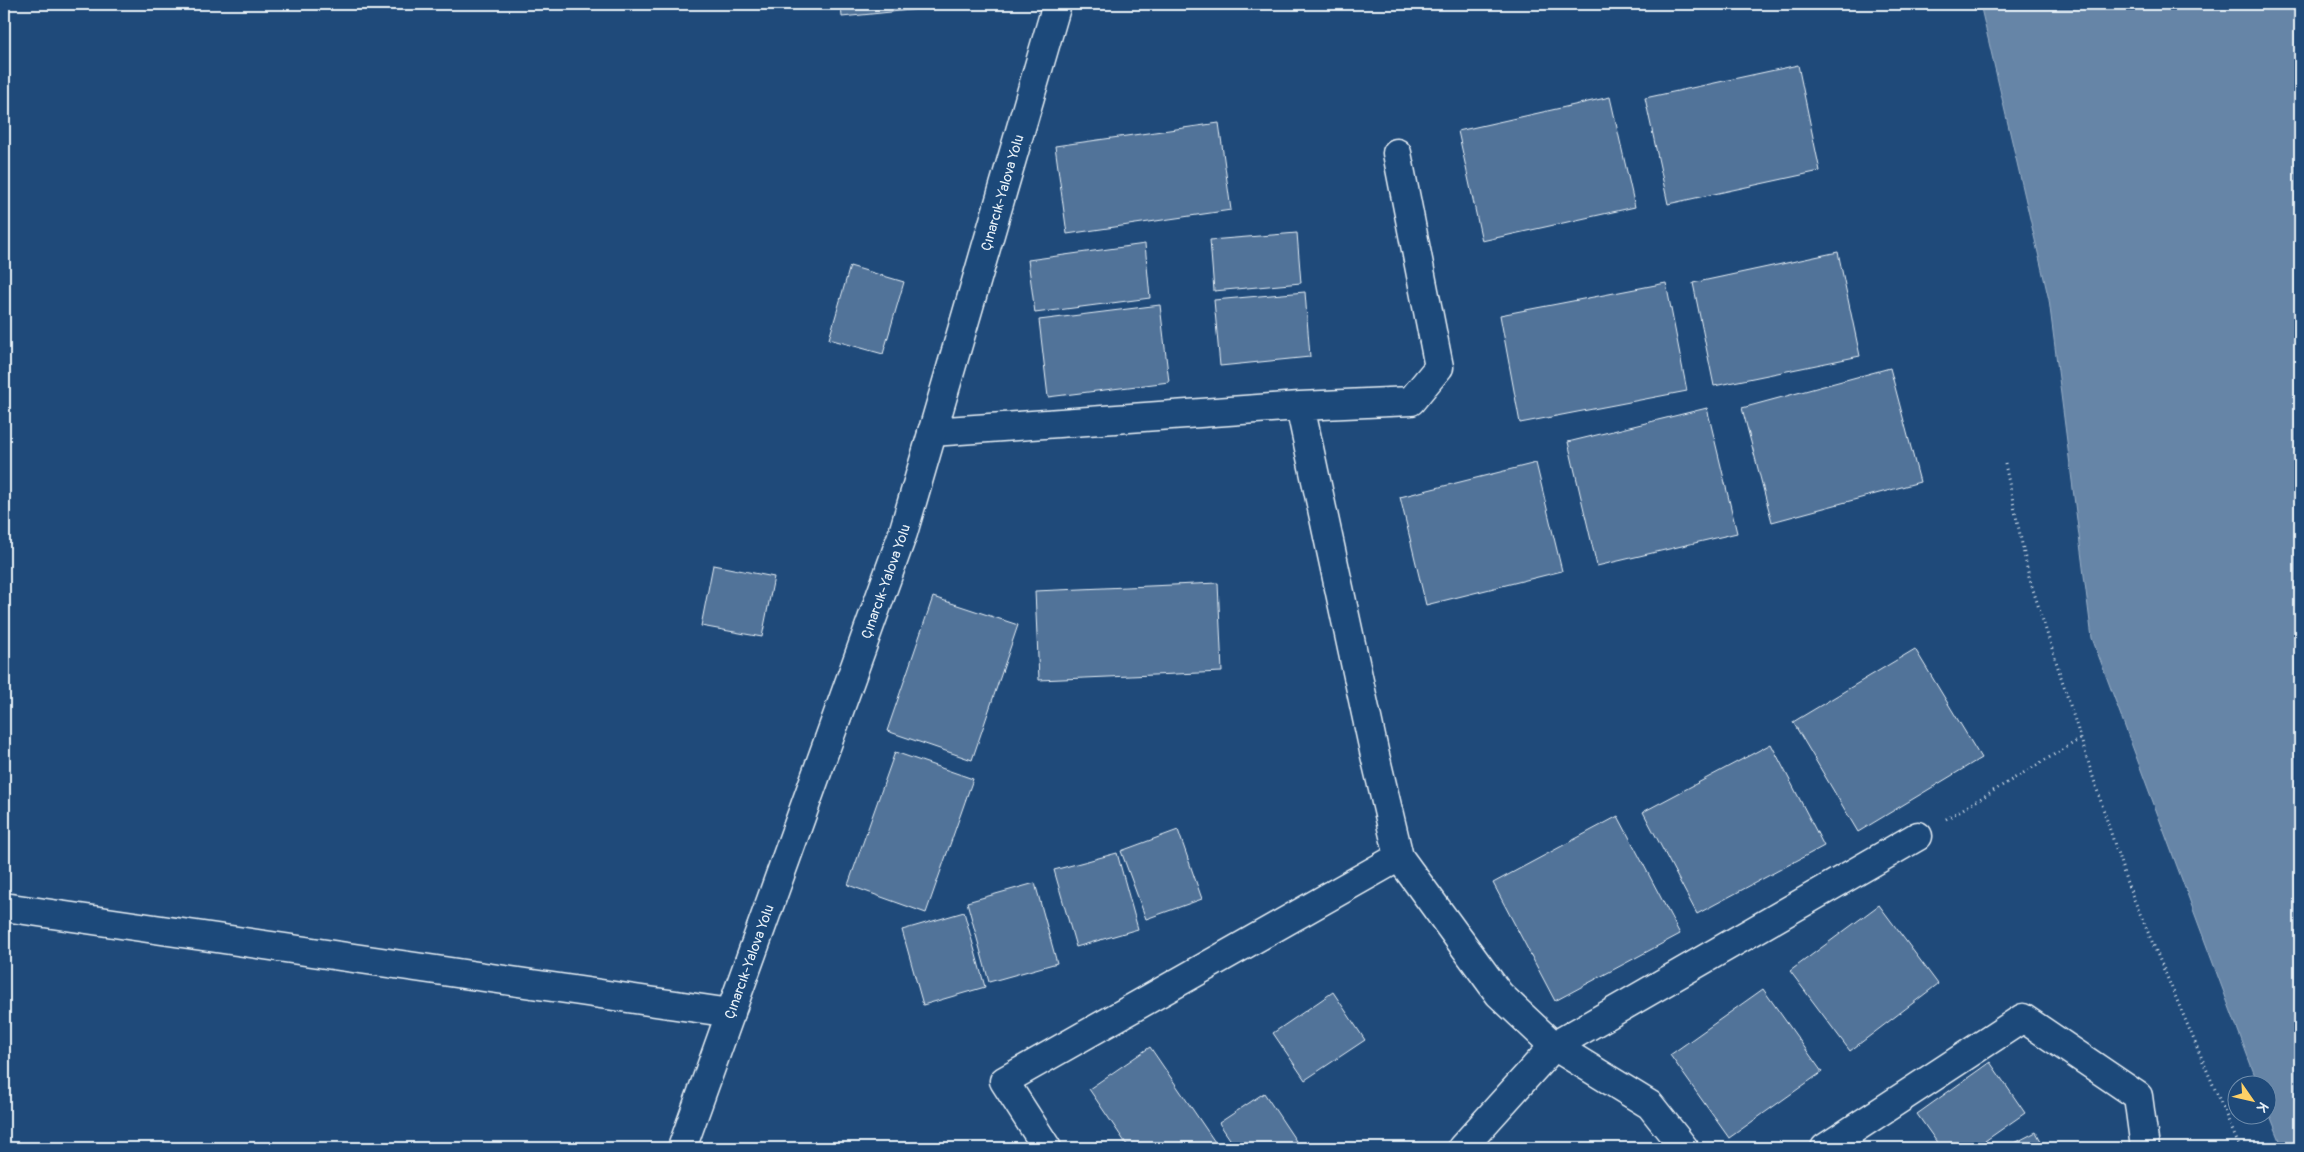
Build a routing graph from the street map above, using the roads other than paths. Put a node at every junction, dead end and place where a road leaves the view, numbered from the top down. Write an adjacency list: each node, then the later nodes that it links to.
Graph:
1 (1057, 4): 4 (street, Çınarcık-Yalova Yolu)
2 (1397, 153): 3 (street)
3 (1300, 406): 4 (street); 6 (street)
4 (932, 432): 8 (street, Çınarcık-Yalova Yolu)
5 (1918, 836): 9 (street)
6 (1399, 857): 9 (street); 11 (street)
7 (4, 907): 8 (street)
8 (731, 1013): 10 (street, Çınarcık-Yalova Yolu)
9 (1554, 1046): 12 (street); 13 (street)
10 (682, 1148)
11 (1047, 1148)
12 (1462, 1148)
13 (1684, 1148)
14 (1825, 1148): 15 (street)
15 (2145, 1148)

